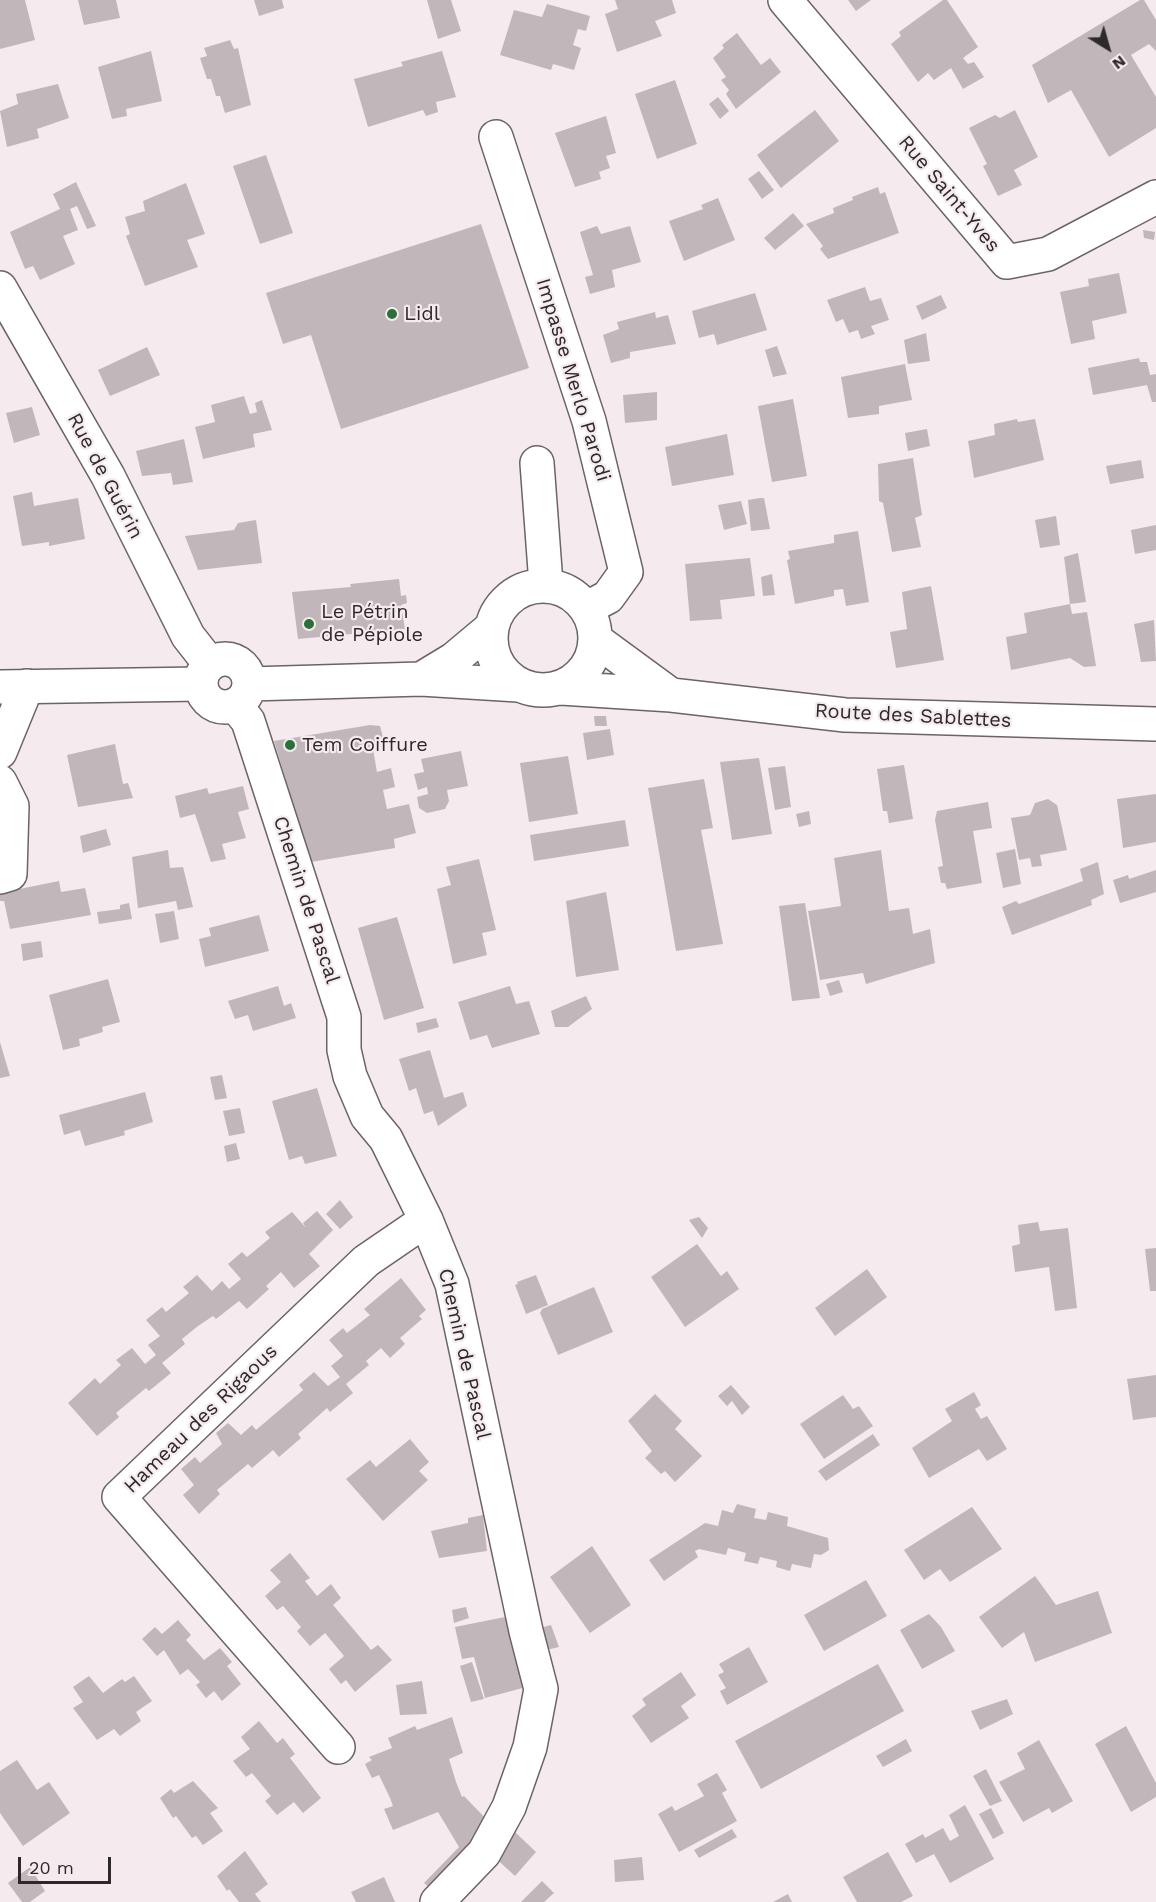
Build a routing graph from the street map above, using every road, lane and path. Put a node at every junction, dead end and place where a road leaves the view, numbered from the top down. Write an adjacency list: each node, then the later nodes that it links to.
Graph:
1 (785, 0): 3 (street, Rue Saint-Yves)
2 (496, 138): 7 (street, Impasse Merlo Parodi)
3 (1156, 197)
4 (0, 288): 10 (street, Rue de Guérin)
5 (537, 463): 6 (street)
6 (546, 584): 7 (street); 8 (street)
7 (587, 608): 9 (street)
8 (491, 628): 11 (street); 12 (street)
9 (596, 640): 14 (street); 16 (street, Route des Sablettes)
10 (205, 674): 13 (street); 15 (street); 15 (street)
11 (421, 679): 12 (street); 15 (street)
12 (518, 685): 14 (street)
13 (13, 687): 18 (street)
14 (561, 688): 16 (street, Route des Sablettes)
15 (243, 695): 21 (street, Chemin de Pascal)
16 (671, 695): 17 (street, Route des Sablettes)
17 (1156, 724)
18 (0, 752)
19 (0, 782): 20 (street)
20 (0, 876)
21 (426, 1220): 22 (street, Hameau des Rigaous); 23 (street, Chemin de Pascal)
22 (338, 1747)
23 (437, 1902)

